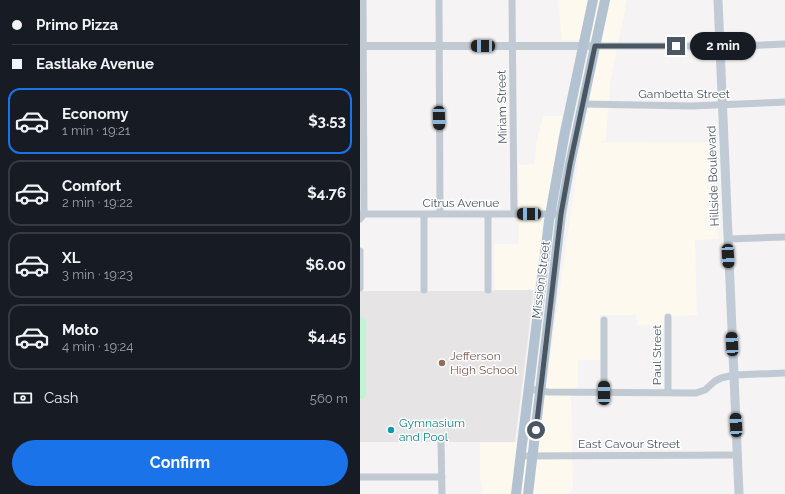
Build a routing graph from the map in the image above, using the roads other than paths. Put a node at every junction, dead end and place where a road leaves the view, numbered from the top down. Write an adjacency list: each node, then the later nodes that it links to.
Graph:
1 (363, 0): 8 (street)
2 (439, 0): 9 (street)
3 (512, 0): 10 (street, Miriam Street)
4 (593, 0): 11 (main road, Mission Street)
5 (605, 0): 12 (main road, Mission Street)
6 (718, 0): 14 (main road, Hillside Boulevard)
7 (785, 44): 14 (street)
8 (362, 46): 9 (street); 23 (street)
9 (439, 46): 10 (street); 19 (street)
10 (512, 46): 11 (street); 21 (street, Miriam Street)
11 (584, 46): 12 (street); 22 (main road, Mission Street)
12 (595, 46): 13 (street); 16 (main road, Mission Street)
13 (690, 46)
14 (720, 47): 17 (main road, Hillside Boulevard)
15 (785, 102): 17 (street, Gambetta Street)
16 (583, 104): 17 (street, Gambetta Street); 22 (main road, Mission Street)
17 (722, 105): 25 (main road, Hillside Boulevard)
18 (424, 214): 19 (street, Citrus Avenue); 23 (street, Citrus Avenue); 28 (street)
19 (440, 214): 20 (street, Citrus Avenue)
20 (488, 214): 21 (street, Citrus Avenue); 29 (street)
21 (514, 214): 22 (street, Citrus Avenue)
22 (556, 214): 34 (main road, Mission Street); 35 (main road, Mission Street)
23 (361, 216)
24 (785, 237): 25 (street)
25 (728, 239): 33 (main road, Hillside Boulevard)
26 (360, 251): 27 (street)
27 (360, 288)
28 (424, 290)
29 (488, 290)
30 (668, 317): 37 (street, Paul Street)
31 (604, 320): 36 (street)
32 (785, 373): 33 (street)
33 (734, 376): 37 (street); 39 (main road, Hillside Boulevard)
34 (529, 390): 35 (street); 40 (main road, Mission Street)
35 (540, 391): 36 (street); 41 (main road, Mission Street)
36 (604, 393): 37 (street)
37 (668, 393)
38 (441, 442): 43 (street)
39 (738, 455): 41 (street, East Cavour Street); 47 (main road, Hillside Boulevard)
40 (521, 456): 41 (street, East Cavour Street); 45 (main road, Mission Street)
41 (532, 456): 46 (main road, Mission Street)
42 (360, 477): 43 (street)
43 (442, 477): 44 (street)
44 (442, 494)
45 (516, 494)
46 (528, 494)
47 (739, 494)

